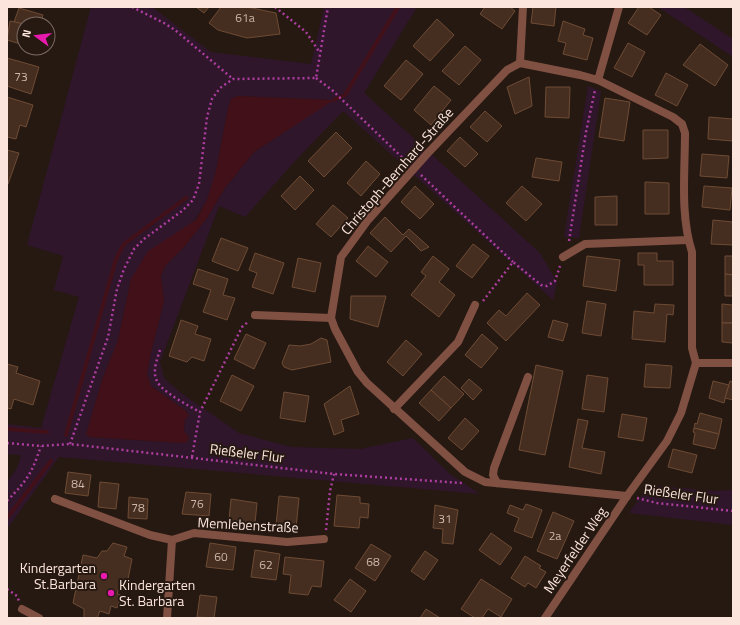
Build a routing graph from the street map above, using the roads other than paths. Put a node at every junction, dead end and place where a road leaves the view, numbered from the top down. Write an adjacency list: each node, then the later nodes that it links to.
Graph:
1 (523, 7): 3 (street)
2 (620, 7): 4 (street)
3 (520, 63): 4 (street); 9 (street, Christoph-Bernhard-Straße)
4 (598, 80): 5 (street)
5 (688, 240): 6 (street); 10 (street)
6 (563, 257)
7 (475, 305): 13 (street)
8 (255, 315): 9 (street)
9 (331, 318): 13 (street)
10 (696, 363): 11 (street); 15 (street)
11 (733, 364)
12 (528, 377): 14 (street)
13 (394, 409): 14 (street)
14 (497, 483): 15 (street)
15 (627, 496): 22 (street, Meyerfelder Weg)
16 (55, 499): 18 (street, Memlebenstraße)
17 (324, 539): 18 (street, Memlebenstraße)
18 (172, 540): 21 (street)
19 (22, 609): 20 (street)
20 (39, 618)
21 (167, 618)
22 (545, 618)

